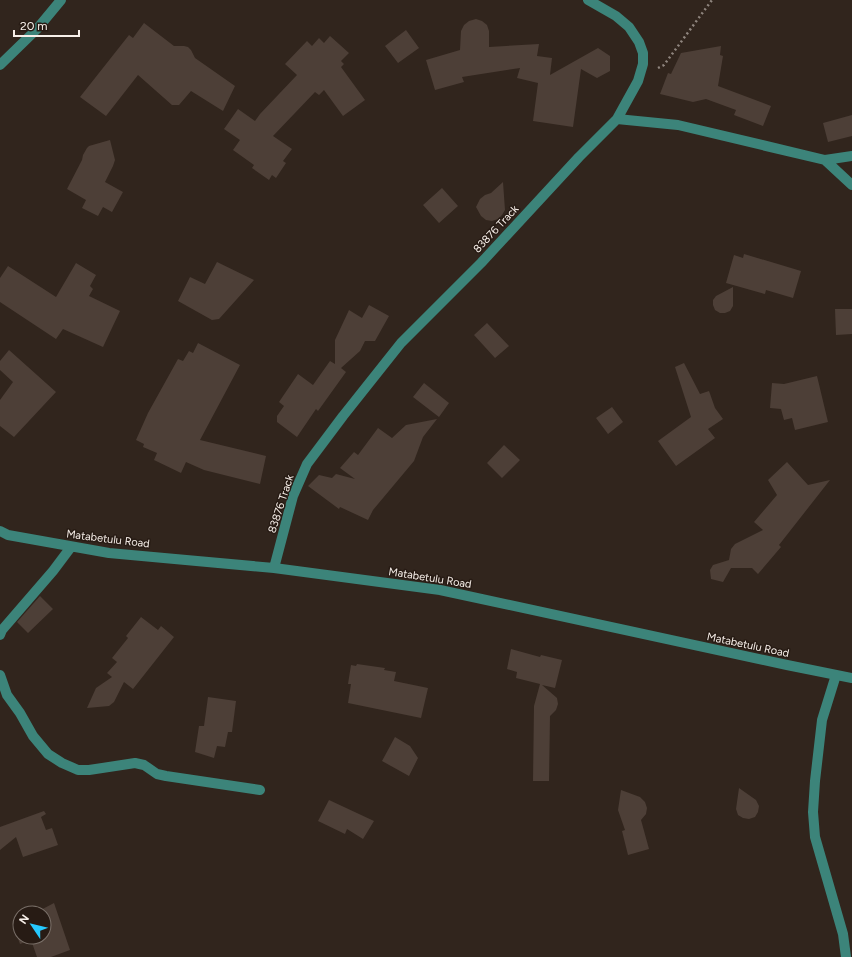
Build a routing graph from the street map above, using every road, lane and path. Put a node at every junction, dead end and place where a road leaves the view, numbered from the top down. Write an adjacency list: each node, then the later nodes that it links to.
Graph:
1 (61, 0): 4 (street)
2 (588, 0): 5 (street, 83876 Track)
3 (712, 0): 5 (path)
4 (0, 65)
5 (638, 80): 6 (street, 83876 Track)
6 (617, 119): 8 (street); 12 (street, 83876 Track)
7 (852, 156): 8 (street)
8 (825, 160): 9 (street)
9 (852, 185)
10 (0, 531): 11 (street, Matabetulu Road)
11 (71, 547): 12 (street, Matabetulu Road); 13 (street)
12 (274, 568): 15 (street, Matabetulu Road)
13 (0, 635)
14 (0, 675): 17 (street)
15 (836, 675): 16 (street, Matabetulu Road); 18 (street)
16 (852, 678)
17 (260, 790)
18 (846, 957)

